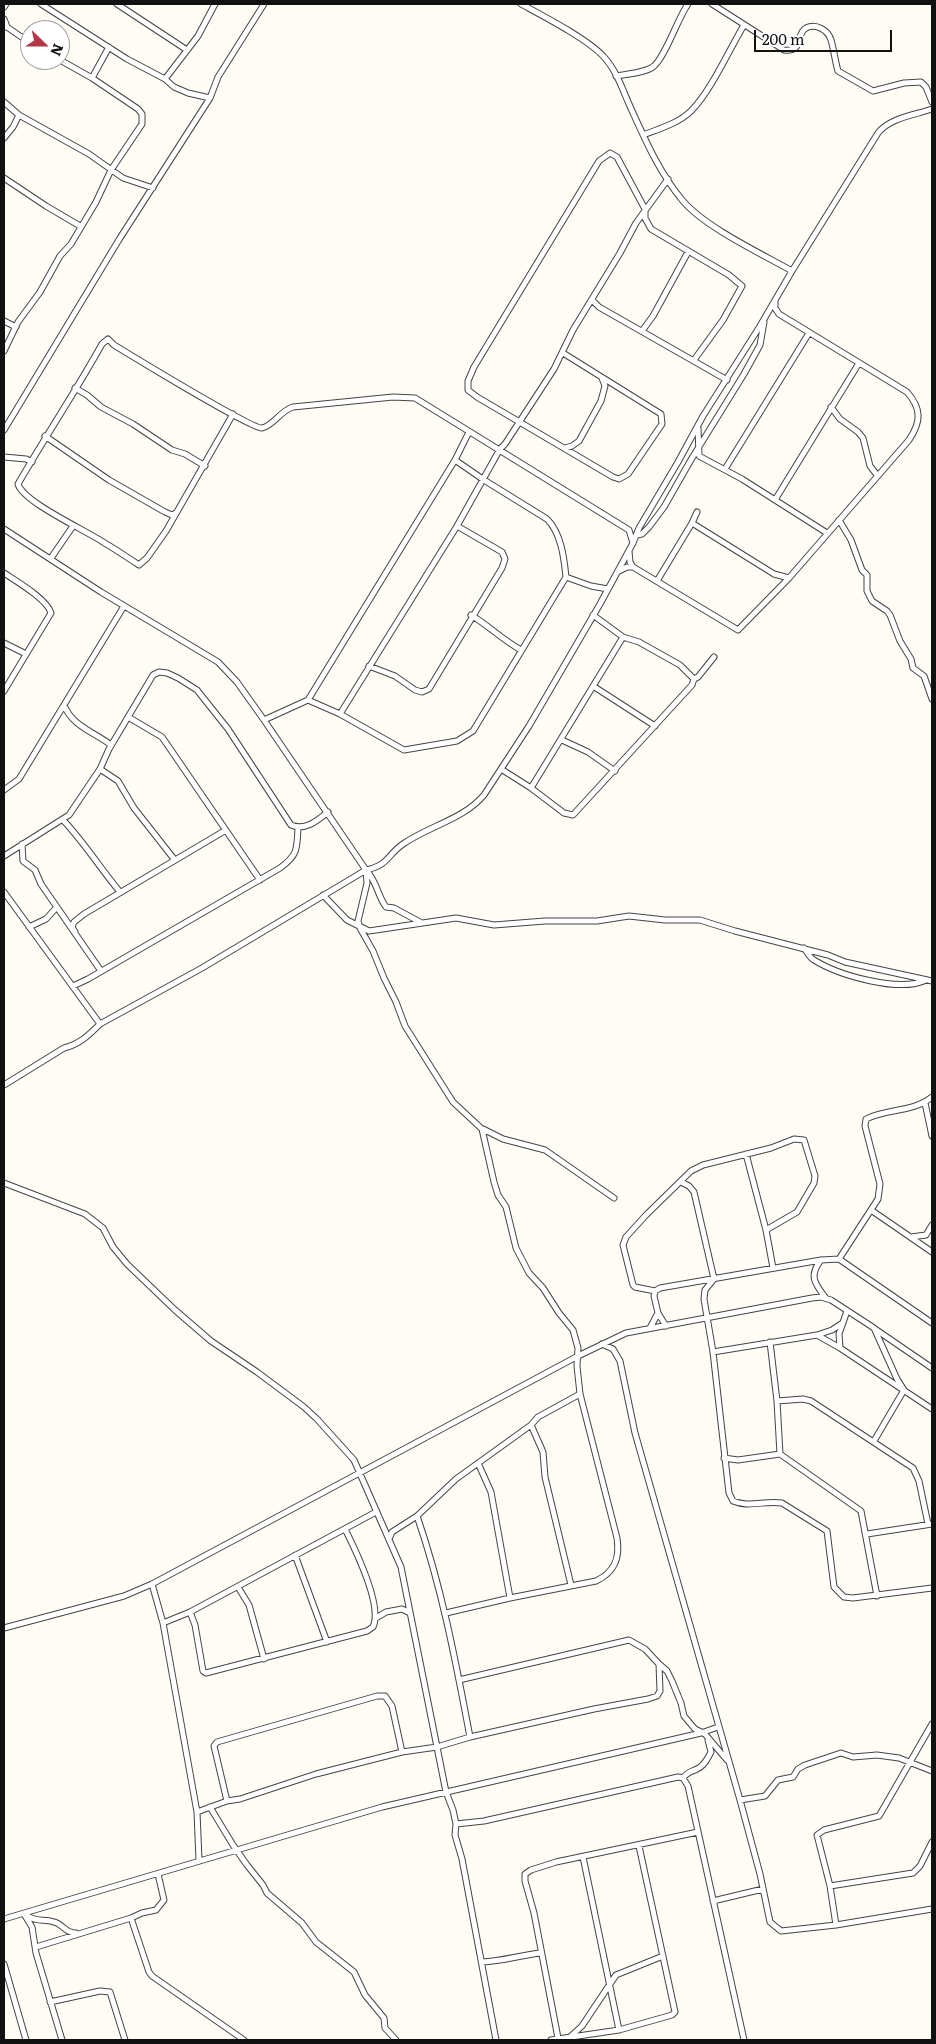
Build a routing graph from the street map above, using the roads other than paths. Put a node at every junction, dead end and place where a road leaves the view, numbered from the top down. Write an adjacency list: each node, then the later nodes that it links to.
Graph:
1 (41, 4): 12 (street)
2 (117, 4): 13 (street)
3 (215, 4): 13 (street)
4 (264, 4): 18 (street)
5 (521, 4): 15 (street)
6 (688, 4): 15 (street)
7 (712, 4): 9 (street)
8 (4, 19): 10 (street)
9 (744, 25): 20 (street); 23 (street)
10 (5, 27): 11 (street)
11 (20, 37)
12 (109, 47): 16 (street); 17 (street)
13 (187, 50): 17 (street)
14 (70, 66): 16 (street)
15 (616, 76): 23 (street)
16 (92, 78): 25 (street)
17 (165, 79): 18 (street)
18 (210, 98): 28 (street)
19 (4, 102): 22 (street)
20 (932, 102)
21 (932, 109): 32 (street)
22 (18, 114): 24 (street); 25 (street)
23 (643, 135): 27 (street)
24 (4, 138)
25 (111, 170): 28 (street); 30 (street)
26 (4, 178): 30 (street)
27 (668, 179): 29 (street); 32 (street)
28 (153, 188): 52 (street)
29 (645, 209): 31 (street); 33 (street); 50 (street)
30 (80, 226): 38 (street)
31 (688, 252): 39 (street); 43 (street)
32 (792, 270): 34 (street)
33 (592, 300): 39 (street); 42 (street)
34 (775, 301): 35 (street); 36 (street)
35 (779, 314): 36 (street); 40 (street)
36 (765, 317): 46 (street); 55 (street)
37 (4, 321): 38 (street)
38 (16, 327): 41 (street)
39 (642, 331): 43 (street)
40 (809, 333): 44 (street); 65 (street)
41 (4, 351)
42 (563, 353): 45 (street); 50 (street)
43 (694, 360): 46 (street)
44 (859, 363): 48 (street); 66 (street)
45 (602, 378): 56 (street); 56 (street)
46 (727, 380): 51 (street)
47 (75, 388): 49 (street); 54 (street); 64 (street)
48 (831, 406): 66 (street); 68 (street)
49 (233, 414): 53 (street); 64 (street)
50 (520, 422): 56 (street); 57 (street)
51 (699, 425): 55 (street); 63 (street)
52 (4, 430)
53 (469, 432): 57 (street); 61 (street)
54 (46, 436): 62 (street); 70 (street)
55 (699, 447): 58 (street); 60 (street)
56 (565, 448)
57 (500, 449): 67 (street); 77 (street)
58 (699, 456): 60 (street); 65 (street)
59 (4, 457): 62 (street)
60 (692, 458): 63 (street); 79 (street)
61 (455, 460): 67 (street); 103 (street)
62 (32, 462): 73 (street)
63 (678, 462): 75 (street)
64 (205, 466): 70 (street)
65 (725, 470): 68 (street)
66 (877, 475): 71 (street)
67 (484, 480): 74 (street); 86 (street)
68 (775, 500): 78 (street)
69 (697, 512): 72 (street)
70 (176, 513): 73 (street)
71 (839, 520): 78 (street); 102 (street)
72 (692, 523): 87 (street); 88 (street)
73 (73, 526): 82 (street)
74 (457, 526): 91 (street); 98 (street)
75 (639, 528): 77 (street); 79 (street)
76 (4, 529): 82 (street)
77 (629, 530): 80 (street)
78 (827, 532): 87 (street)
79 (637, 535): 80 (street)
80 (633, 543): 81 (street)
81 (629, 551): 83 (street); 84 (street)
82 (51, 558): 90 (street)
83 (633, 567): 84 (street); 88 (street)
84 (619, 571): 89 (street)
85 (4, 573): 96 (street)
86 (566, 577): 89 (street); 95 (street)
87 (789, 578): 88 (street)
88 (657, 581)
89 (608, 589): 92 (street)
90 (124, 606): 104 (street); 107 (street)
91 (471, 615): 95 (street); 98 (street)
92 (593, 615): 93 (street); 112 (street)
93 (623, 636): 99 (street); 100 (street)
94 (4, 644): 96 (street)
95 (521, 650): 105 (street)
96 (26, 654): 101 (street)
97 (714, 657): 99 (street)
98 (369, 666): 105 (street)
99 (694, 679): 108 (street)
100 (593, 686): 108 (street); 109 (street)
101 (4, 690)
102 (932, 699)
103 (308, 700): 105 (street); 107 (street)
104 (64, 704): 110 (street); 115 (street)
105 (340, 714)
106 (128, 718): 110 (street); 118 (street); 119 (street)
107 (264, 720): 116 (street)
108 (655, 726): 113 (street)
109 (562, 740): 113 (street); 114 (street)
110 (111, 745): 111 (street)
111 (100, 769): 117 (street); 122 (street)
112 (501, 769): 114 (street); 123 (street)
113 (615, 772): 114 (street)
114 (531, 788)
115 (4, 790)
116 (328, 812): 118 (street); 123 (street)
117 (63, 820): 120 (street); 126 (street)
118 (298, 828): 124 (street)
119 (226, 830): 122 (street); 124 (street)
120 (22, 844): 121 (street); 128 (street)
121 (4, 856)
122 (174, 859): 126 (street)
123 (366, 870): 127 (street); 129 (street); 131 (street)
124 (260, 880): 134 (street)
125 (4, 892): 130 (street)
126 (120, 892): 132 (street)
127 (323, 895): 131 (street); 137 (street)
128 (57, 907): 130 (street); 132 (street)
129 (420, 922): 131 (street); 133 (street)
130 (29, 926): 136 (street)
131 (360, 928): 141 (street)
132 (75, 932): 134 (street)
133 (803, 948): 135 (street); 135 (street)
134 (101, 971): 136 (street)
135 (929, 981)
136 (73, 986): 137 (street)
137 (100, 1024): 138 (street)
138 (4, 1085)
139 (932, 1097): 140 (street)
140 (925, 1103): 142 (street); 147 (street)
141 (482, 1129): 146 (street); 172 (street)
142 (932, 1136)
143 (746, 1154): 144 (street); 149 (street); 149 (street)
144 (681, 1182): 156 (street); 157 (street)
145 (4, 1184): 185 (street)
146 (614, 1198)
147 (871, 1210): 151 (street); 153 (street)
148 (932, 1225): 150 (street)
149 (766, 1230): 155 (street)
150 (926, 1235): 151 (street); 152 (street)
151 (909, 1237): 152 (street)
152 (931, 1251)
153 (839, 1259): 154 (street); 162 (street)
154 (821, 1260): 155 (street); 158 (street)
155 (773, 1268): 156 (street)
156 (714, 1279): 157 (street); 161 (street)
157 (655, 1291): 160 (street)
158 (825, 1297): 159 (street); 161 (street)
159 (847, 1312): 163 (street); 166 (street)
160 (658, 1313): 164 (street); 165 (street)
161 (708, 1319): 164 (street); 171 (street)
162 (932, 1322)
163 (842, 1324): 167 (street); 170 (street)
164 (666, 1326): 165 (street)
165 (650, 1328): 169 (street)
166 (874, 1328): 173 (street); 174 (street)
167 (817, 1335): 168 (street); 170 (street)
168 (770, 1342): 171 (street); 178 (street)
169 (602, 1344): 172 (street); 212 (street)
170 (840, 1348): 175 (street)
171 (713, 1352): 183 (street)
172 (578, 1356): 177 (street); 185 (street)
173 (932, 1368)
174 (893, 1370): 175 (street); 176 (street)
175 (889, 1380): 176 (street)
176 (904, 1390): 179 (street); 181 (street)
177 (580, 1394): 180 (street); 195 (street)
178 (777, 1401): 181 (street); 182 (street)
179 (932, 1410)
180 (531, 1425): 184 (street); 195 (street)
181 (874, 1441): 188 (street)
182 (780, 1454): 183 (street); 190 (street)
183 (724, 1458): 197 (street)
184 (478, 1463): 187 (street); 199 (street)
185 (360, 1472): 186 (street); 193 (street)
186 (376, 1512): 189 (street); 191 (street)
187 (417, 1516): 191 (street); 202 (street)
188 (930, 1524): 190 (street)
189 (345, 1528): 192 (street); 204 (street)
190 (867, 1534): 197 (street)
191 (389, 1539): 198 (street)
192 (295, 1555): 194 (street); 207 (street)
193 (152, 1584): 205 (street); 206 (street)
194 (238, 1586): 201 (street); 208 (street)
195 (571, 1586): 199 (street)
196 (932, 1588): 197 (street)
197 (877, 1596)
198 (407, 1597): 200 (street); 203 (street)
199 (510, 1598): 202 (street)
200 (403, 1609): 203 (street); 204 (street)
201 (190, 1612): 205 (street); 208 (street)
202 (446, 1613): 210 (street)
203 (410, 1614): 216 (street)
204 (376, 1618): 207 (street)
205 (163, 1623): 228 (street)
206 (4, 1628)
207 (327, 1642): 208 (street)
208 (264, 1659)
209 (659, 1664): 210 (street); 213 (street); 214 (street)
210 (459, 1680): 214 (street)
211 (932, 1724): 221 (street)
212 (715, 1728): 213 (street); 215 (street); 220 (street)
213 (701, 1732): 215 (street); 224 (street)
214 (470, 1737): 216 (street)
215 (707, 1737): 218 (street); 219 (street)
216 (437, 1747): 217 (street); 224 (street)
217 (402, 1752): 226 (street); 226 (street)
218 (711, 1752): 219 (street); 223 (street)
219 (722, 1753): 220 (street)
220 (729, 1762): 225 (street)
221 (911, 1762): 222 (street); 225 (street); 237 (street)
222 (932, 1772)
223 (683, 1778): 229 (street); 230 (street)
224 (446, 1792): 229 (street); 233 (street)
225 (740, 1800): 238 (street)
226 (227, 1801): 227 (street)
227 (210, 1807): 228 (street); 233 (street)
228 (197, 1812): 235 (street)
229 (456, 1824): 251 (street)
230 (698, 1832): 232 (street); 239 (street)
231 (932, 1842): 237 (street)
232 (639, 1846): 234 (street); 250 (street)
233 (237, 1849): 235 (street); 262 (street)
234 (583, 1857): 249 (street); 253 (street)
235 (199, 1860): 236 (street)
236 (158, 1874): 242 (street); 244 (street)
237 (830, 1886): 246 (street)
238 (763, 1889): 239 (street); 246 (street)
239 (713, 1901): 265 (street)
240 (932, 1909): 246 (street)
241 (4, 1914): 243 (street)
242 (24, 1914): 243 (street); 247 (street); 248 (street)
243 (14, 1917): 245 (street)
244 (131, 1918): 247 (street); 261 (street)
245 (4, 1919)
246 (836, 1925)
247 (80, 1933): 248 (street)
248 (36, 1947): 254 (street)
249 (541, 1953): 251 (street); 257 (street)
250 (664, 1956): 253 (street); 255 (street)
251 (482, 1962): 263 (street)
252 (4, 1964): 258 (street)
253 (610, 1986): 255 (street); 256 (street)
254 (50, 2002): 259 (street); 260 (street)
255 (619, 2030): 256 (street)
256 (570, 2036): 257 (street)
257 (558, 2038): 264 (street)
258 (25, 2040)
259 (62, 2040)
260 (125, 2040)
261 (244, 2040)
262 (396, 2040)
263 (496, 2040)
264 (551, 2040)
265 (744, 2040)

